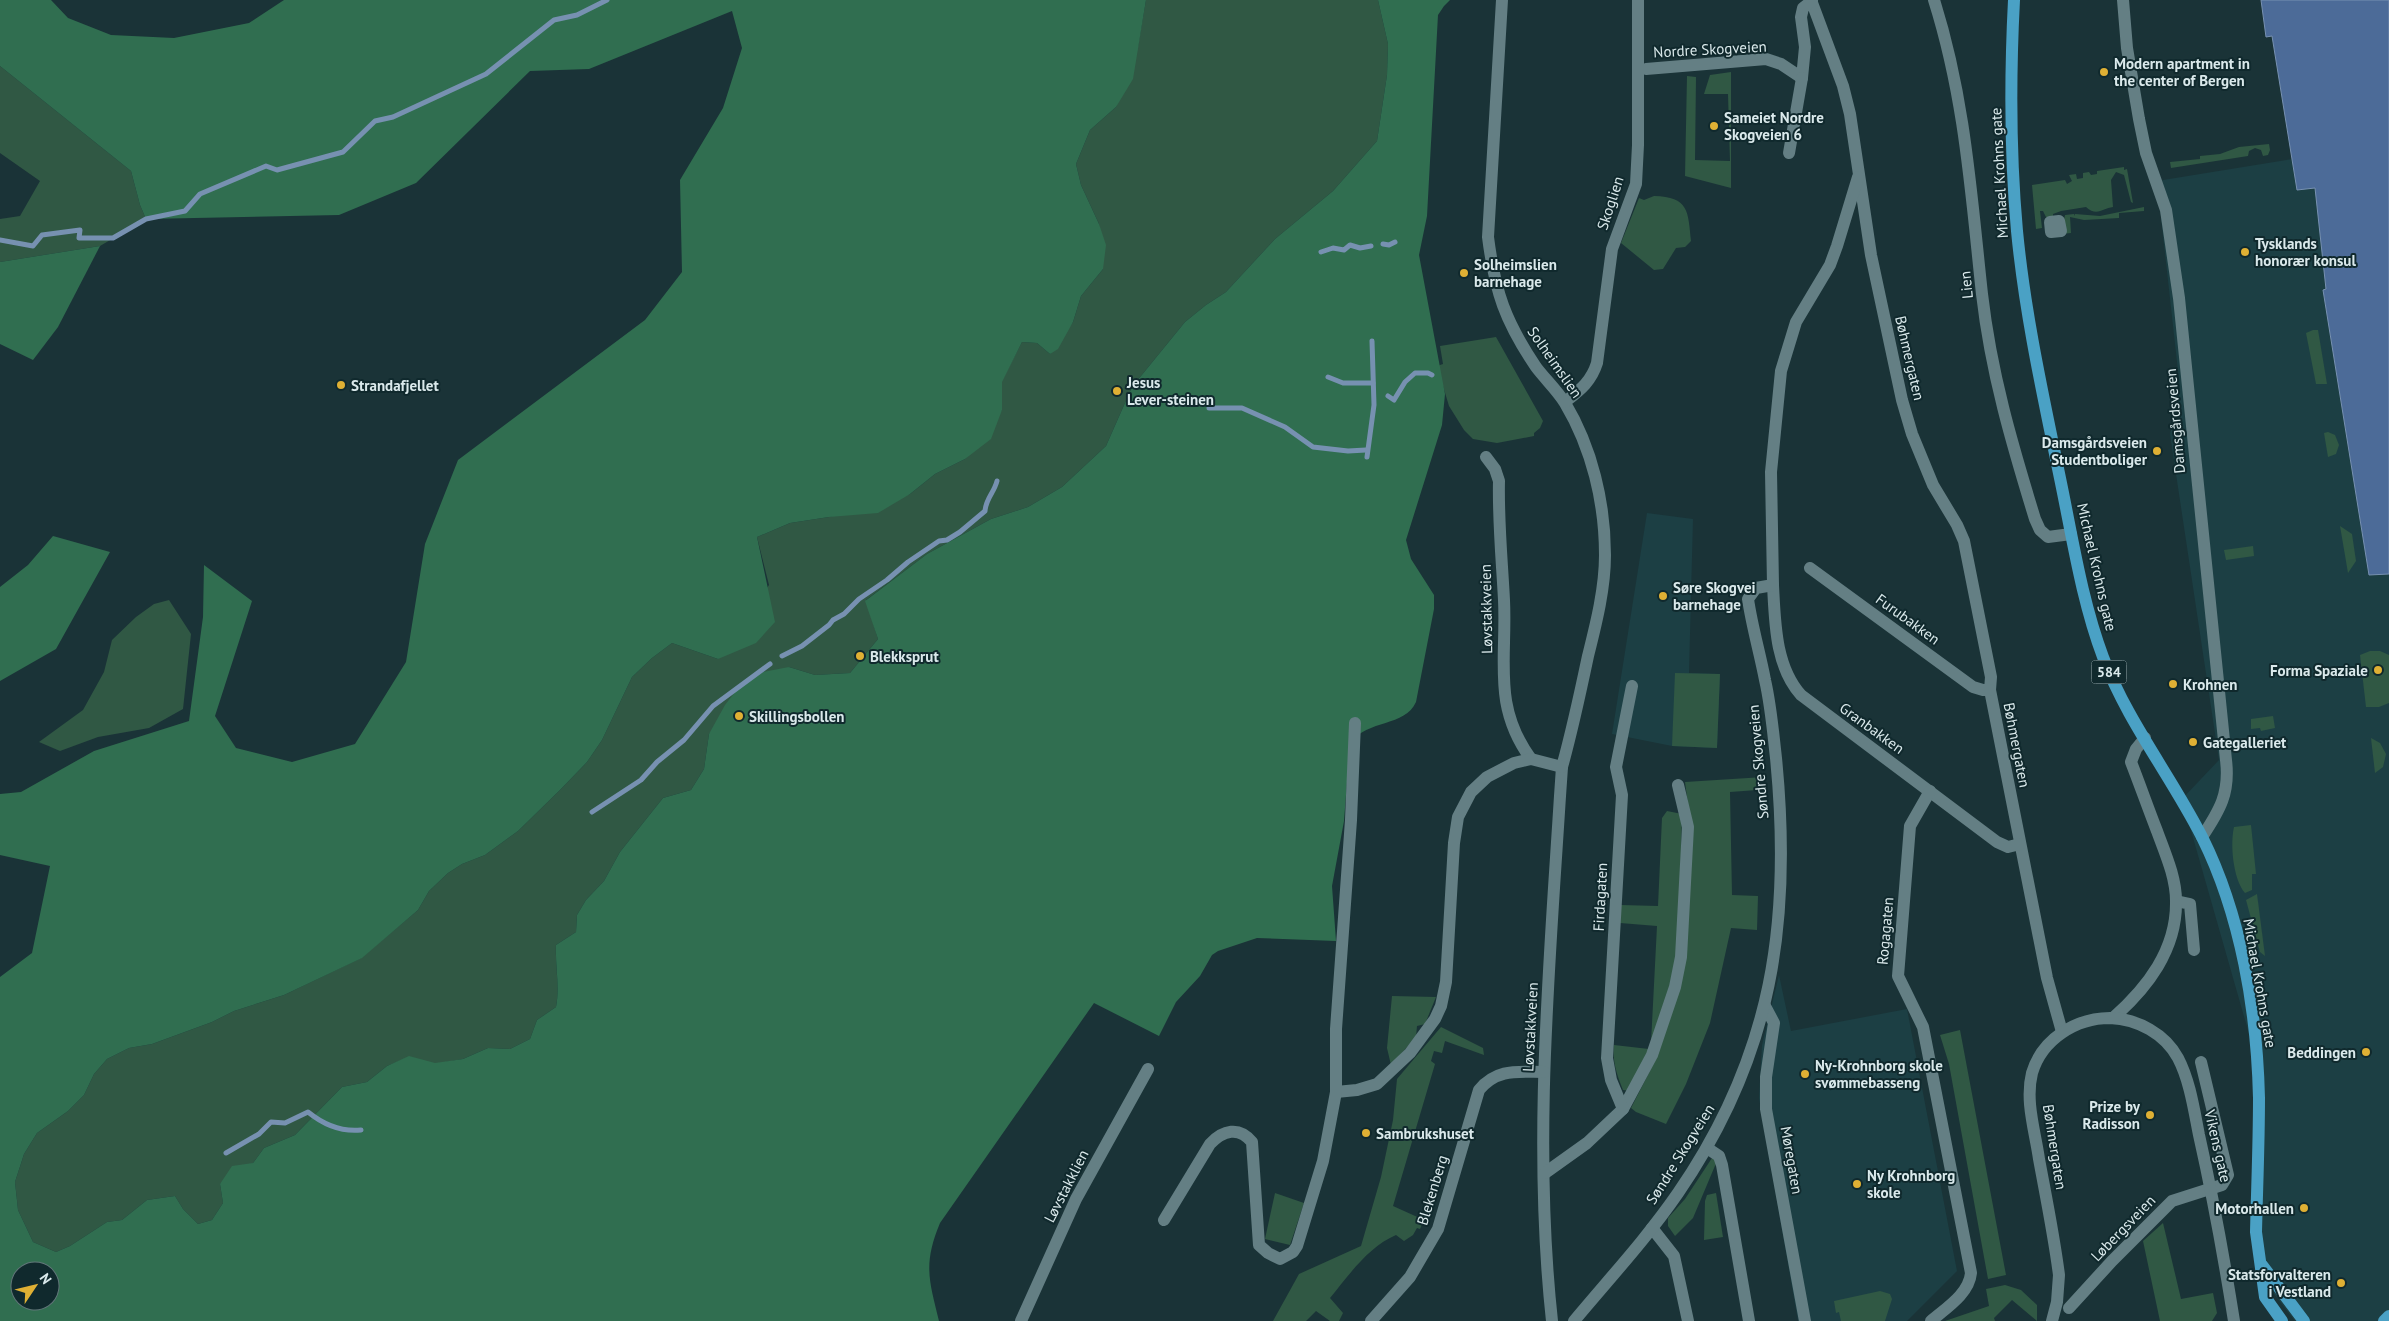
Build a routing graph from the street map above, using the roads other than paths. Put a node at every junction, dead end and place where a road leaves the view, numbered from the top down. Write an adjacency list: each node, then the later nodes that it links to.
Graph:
1 (1502, 0): 11 (street, Solheimslien)
2 (1638, 0): 11 (street, Skoglien)
3 (1934, 0): 13 (street, Lien)
4 (2014, 0): 13 (main road, Michael Krohns gate / 584)
5 (2123, 0): 24 (street, Damsgårdsveien)
6 (1811, 1): 8 (street); 10 (street)
7 (1646, 69): 8 (street, Nordre Skogveien)
8 (1802, 78): 9 (street)
9 (1789, 154)
10 (1858, 176): 15 (street); 17 (street, Bøhmergaten)
11 (1564, 402): 21 (street, Solheimslien)
12 (1486, 457): 20 (street, Løvstakkveien)
13 (2071, 534): 19 (main road, Michael Krohns gate / 584)
14 (1810, 568): 17 (street, Furubakken)
15 (1773, 585): 23 (street, Granbakken); 28 (street, Søndre Skogveien)
16 (1632, 686): 35 (street, Firdagaten)
17 (1990, 690): 25 (street, Bøhmergaten)
18 (1355, 722): 34 (street)
19 (2145, 738): 24 (main road, Michael Krohns gate / 584); 26 (street)
20 (1531, 758): 21 (street); 34 (street)
21 (1562, 767): 33 (street, Løvstakkveien)
22 (1678, 784): 35 (street)
23 (1930, 791): 25 (street, Granbakken); 51 (street, Rogagaten)
24 (2202, 837): 41 (main road, Michael Krohns gate / 584)
25 (2020, 844): 30 (street, Bøhmergaten)
26 (2176, 901): 27 (street); 29 (street)
27 (2194, 950)
28 (1765, 1006): 36 (street, Søndre Skogveien); 50 (street, Møregaten)
29 (2113, 1018): 30 (street, Vikens gate); 38 (street, Vikens gate)
30 (2062, 1032): 52 (street, Bøhmergaten)
31 (2201, 1062): 38 (street)
32 (1148, 1069): 44 (street, Løvstakklien)
33 (1544, 1072): 37 (street, Løvstakkveien); 45 (street, Blekenberg)
34 (1336, 1092): 39 (street)
35 (1623, 1109): 37 (street)
36 (1706, 1148): 40 (street, Søndre Skogveien); 49 (street)
37 (1545, 1174): 46 (street, Løvstakkveien)
38 (2211, 1188): 42 (street, Løbergsveien); 53 (street, Vikens gate)
39 (1164, 1220)
40 (1652, 1228): 47 (street, Søndre Skogveien); 48 (street)
41 (2259, 1262): 54 (main road, Michael Krohns gate / 584); 55 (main road)
42 (2069, 1308)
43 (2389, 1316): 56 (main road)
44 (1021, 1321)
45 (1372, 1321)
46 (1552, 1321)
47 (1574, 1321)
48 (1688, 1321)
49 (1749, 1321)
50 (1805, 1321)
51 (1931, 1321)
52 (2052, 1321)
53 (2234, 1321)
54 (2282, 1321)
55 (2304, 1321)
56 (2384, 1321)

